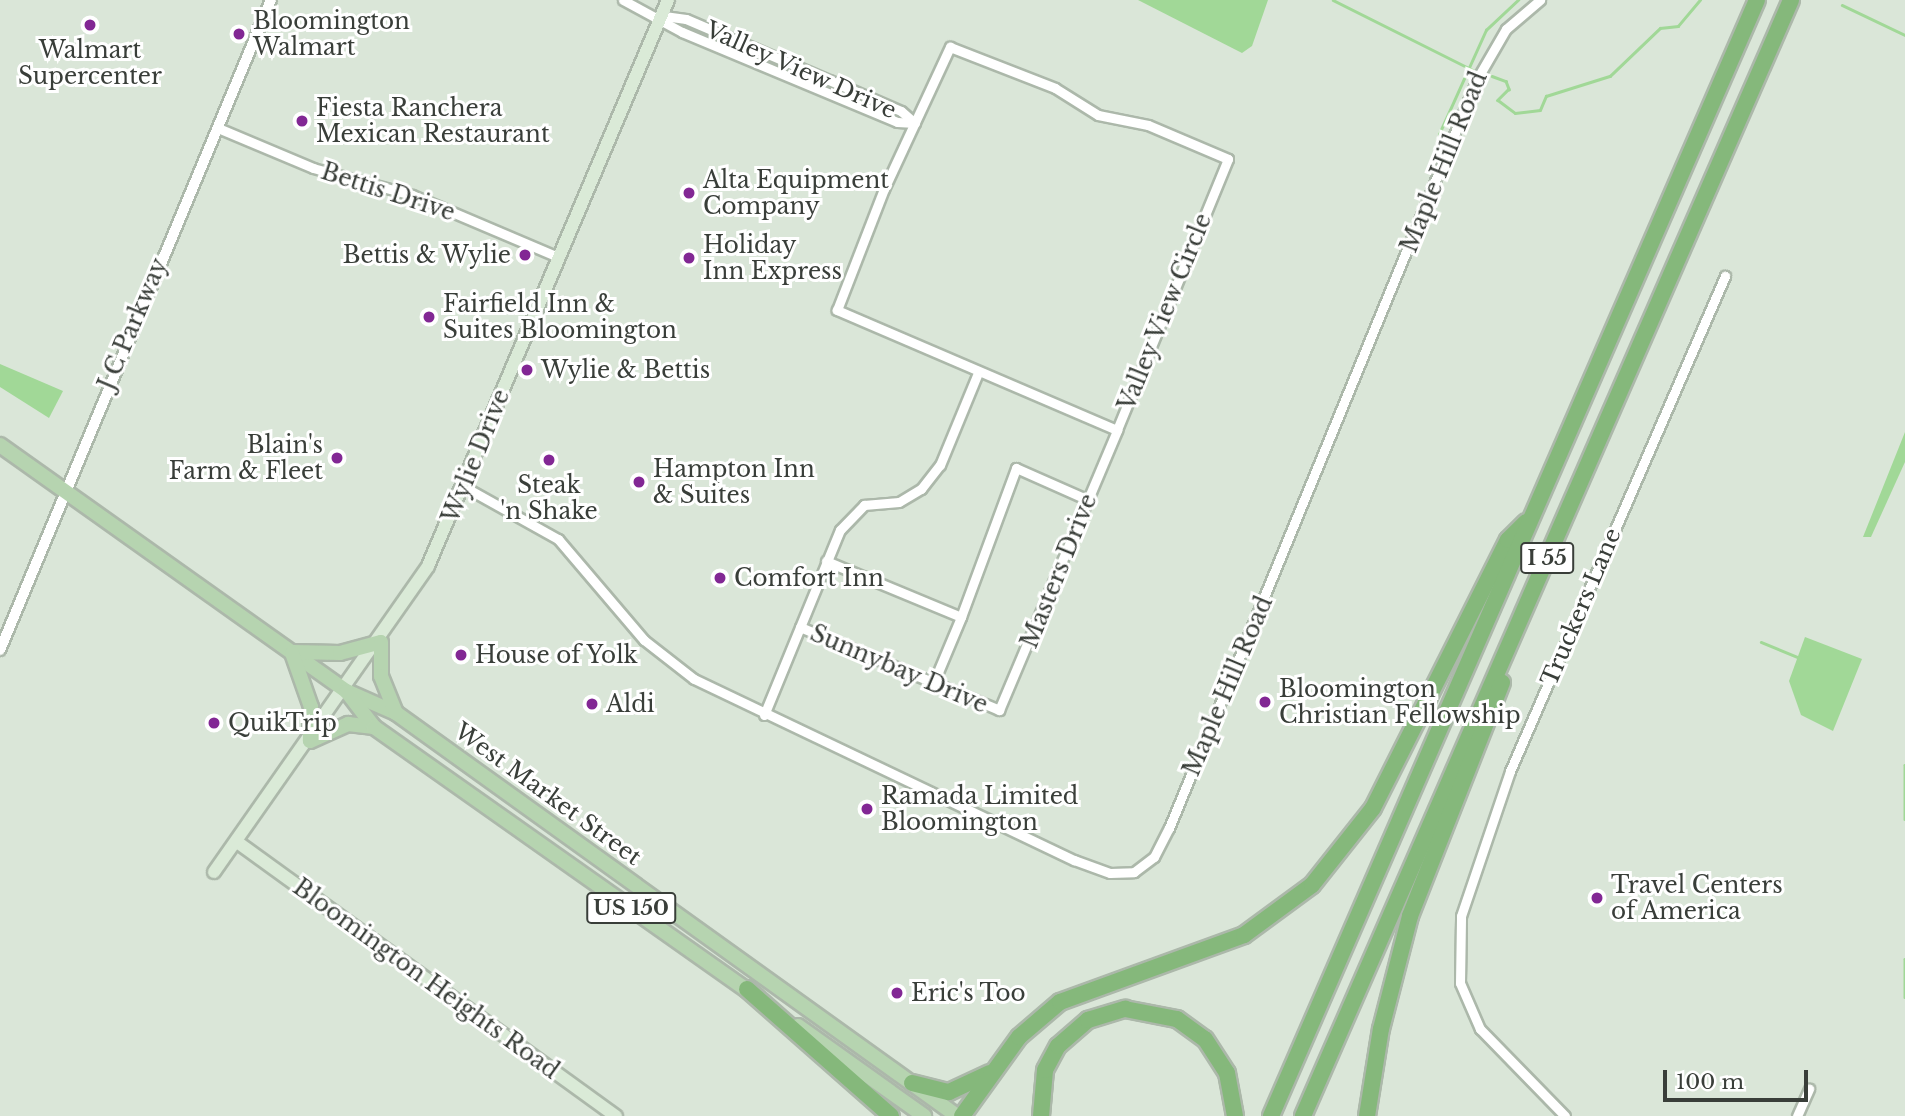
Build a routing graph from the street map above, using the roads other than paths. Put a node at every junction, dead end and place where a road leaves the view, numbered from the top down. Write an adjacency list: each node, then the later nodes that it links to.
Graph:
1 (271, 0): 9 (street, J C Parkway)
2 (623, 0): 7 (street, Valley View Drive)
3 (668, 0): 7 (main road, Wylie Drive)
4 (1539, 0): 30 (street, Maple Hill Road)
5 (1758, 0): 18 (highway, I 55)
6 (1791, 0): 22 (highway, I 55)
7 (661, 16): 8 (street, Valley View Drive); 10 (main road, Wylie Drive)
8 (915, 124): 12 (street, Valley View Circle); 13 (street, Valley View Circle)
9 (218, 128): 10 (street, Bettis Drive); 16 (street, J C Parkway)
10 (558, 257): 15 (main road, Wylie Drive)
11 (1725, 276): 48 (street, Truckers Lane)
12 (978, 373): 13 (street, Valley View Circle); 19 (street)
13 (1116, 430): 17 (street, Masters Drive)
14 (0, 445): 16 (main road, West Market Street / US 150)
15 (463, 486): 23 (main road, Wylie Drive); 30 (street, Maple Hill Road)
16 (63, 490): 24 (street, J C Parkway); 25 (main road, West Market Street / US 150)
17 (1086, 499): 20 (street); 28 (street, Masters Drive)
18 (1533, 516): 36 (highway); 45 (highway, I 55)
19 (826, 561): 20 (street); 21 (street)
20 (961, 617): 26 (street)
21 (800, 627): 26 (street, Sunnybay Drive); 30 (street)
22 (1514, 636): 46 (highway, I 55); 47 (highway)
23 (381, 642): 25 (main road); 27 (main road, Wylie Drive); 29 (main road)
24 (0, 650)
25 (291, 652): 27 (main road, West Market Street / US 150); 32 (main road)
26 (933, 684): 28 (street, Sunnybay Drive)
27 (346, 691): 29 (main road, West Market Street / US 150); 31 (main road, West Market Street / US 150); 32 (main road, Wylie Drive)
28 (999, 710)
29 (396, 713): 37 (main road, West Market Street / US 150)
30 (764, 715)
31 (374, 727): 32 (main road); 35 (main road, West Market Street / US 150)
32 (310, 741): 33 (main road, Wylie Drive)
33 (237, 842): 34 (main road, Wylie Drive); 39 (main road, Bloomington Heights Road)
34 (214, 872)
35 (747, 989): 40 (highway); 41 (main road, West Market Street / US 150)
36 (995, 1070): 37 (highway); 42 (highway)
37 (912, 1083): 42 (main road, West Market Street / US 150)
38 (1809, 1089): 49 (street)
39 (616, 1116)
40 (891, 1116)
41 (924, 1116)
42 (960, 1116)
43 (1041, 1116): 44 (highway)
44 (1235, 1116)
45 (1271, 1116)
46 (1303, 1116)
47 (1367, 1116)
48 (1565, 1116)
49 (1797, 1116)

